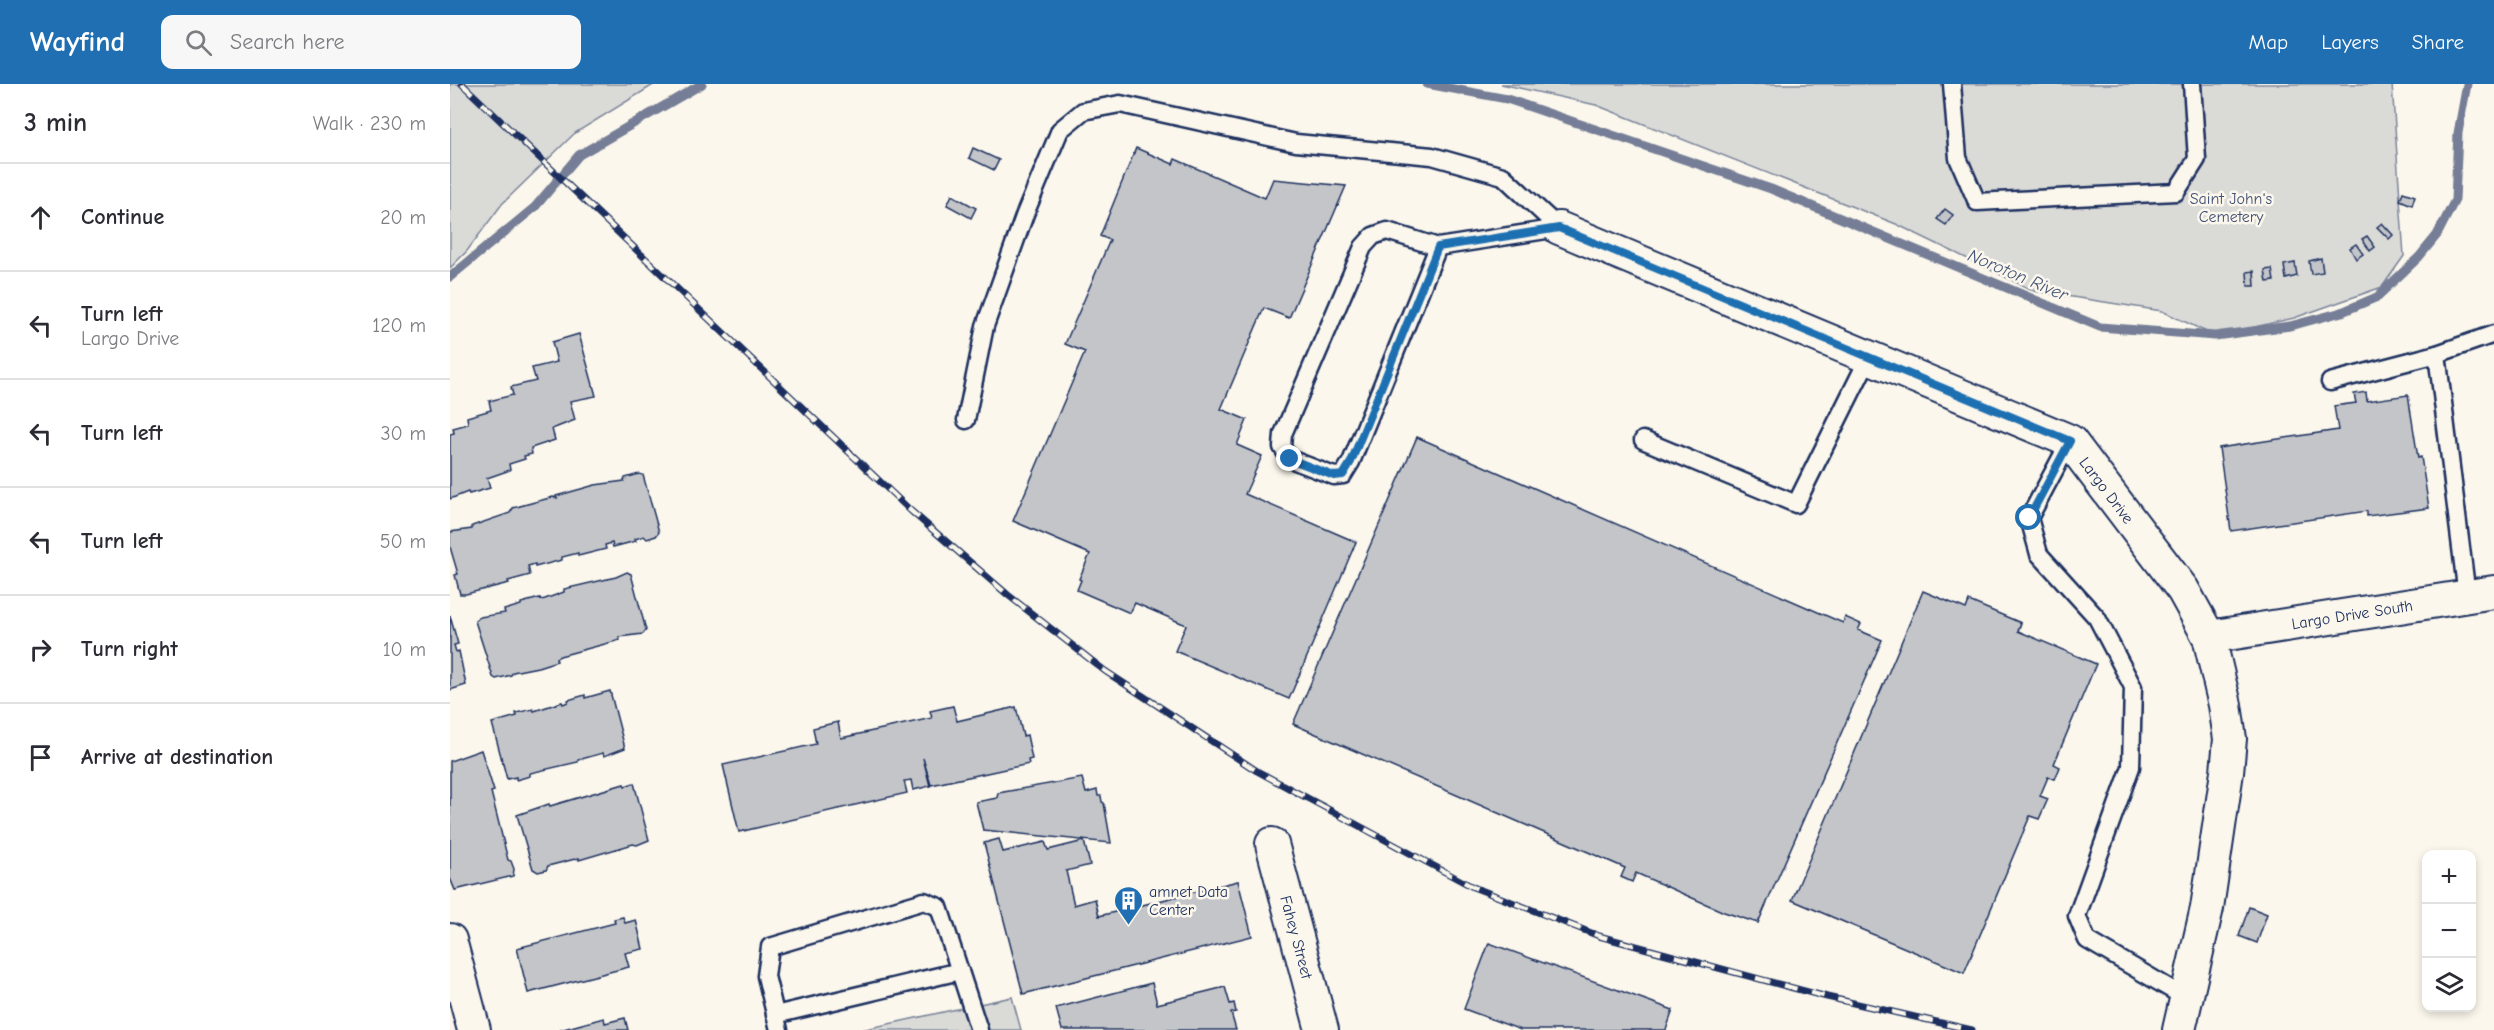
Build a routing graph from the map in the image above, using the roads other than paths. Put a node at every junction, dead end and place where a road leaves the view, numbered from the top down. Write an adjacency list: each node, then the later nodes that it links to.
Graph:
1 (1952, 84): 2 (lane)
2 (2192, 84)
3 (1559, 228): 4 (lane); 7 (street, Largo Drive); 9 (lane)
4 (1438, 247): 4 (lane)
5 (2494, 334): 6 (lane)
6 (2437, 354): 8 (lane); 12 (lane)
7 (1869, 357): 10 (lane); 11 (street, Largo Drive)
8 (2330, 382)
9 (966, 420)
10 (1642, 440)
11 (2070, 441): 13 (street, Largo Drive); 17 (lane)
12 (2481, 594): 13 (street, Largo Drive South)
13 (2209, 637): 17 (street, Largo Drive)
14 (1272, 844): 21 (street, Fahey Street)
15 (450, 940): 19 (street)
16 (960, 971): 18 (lane); 18 (lane); 20 (lane)
17 (2186, 998): 22 (street, Largo Drive)
18 (777, 1023)
19 (474, 1030)
20 (979, 1030)
21 (1322, 1030)
22 (2179, 1030)

